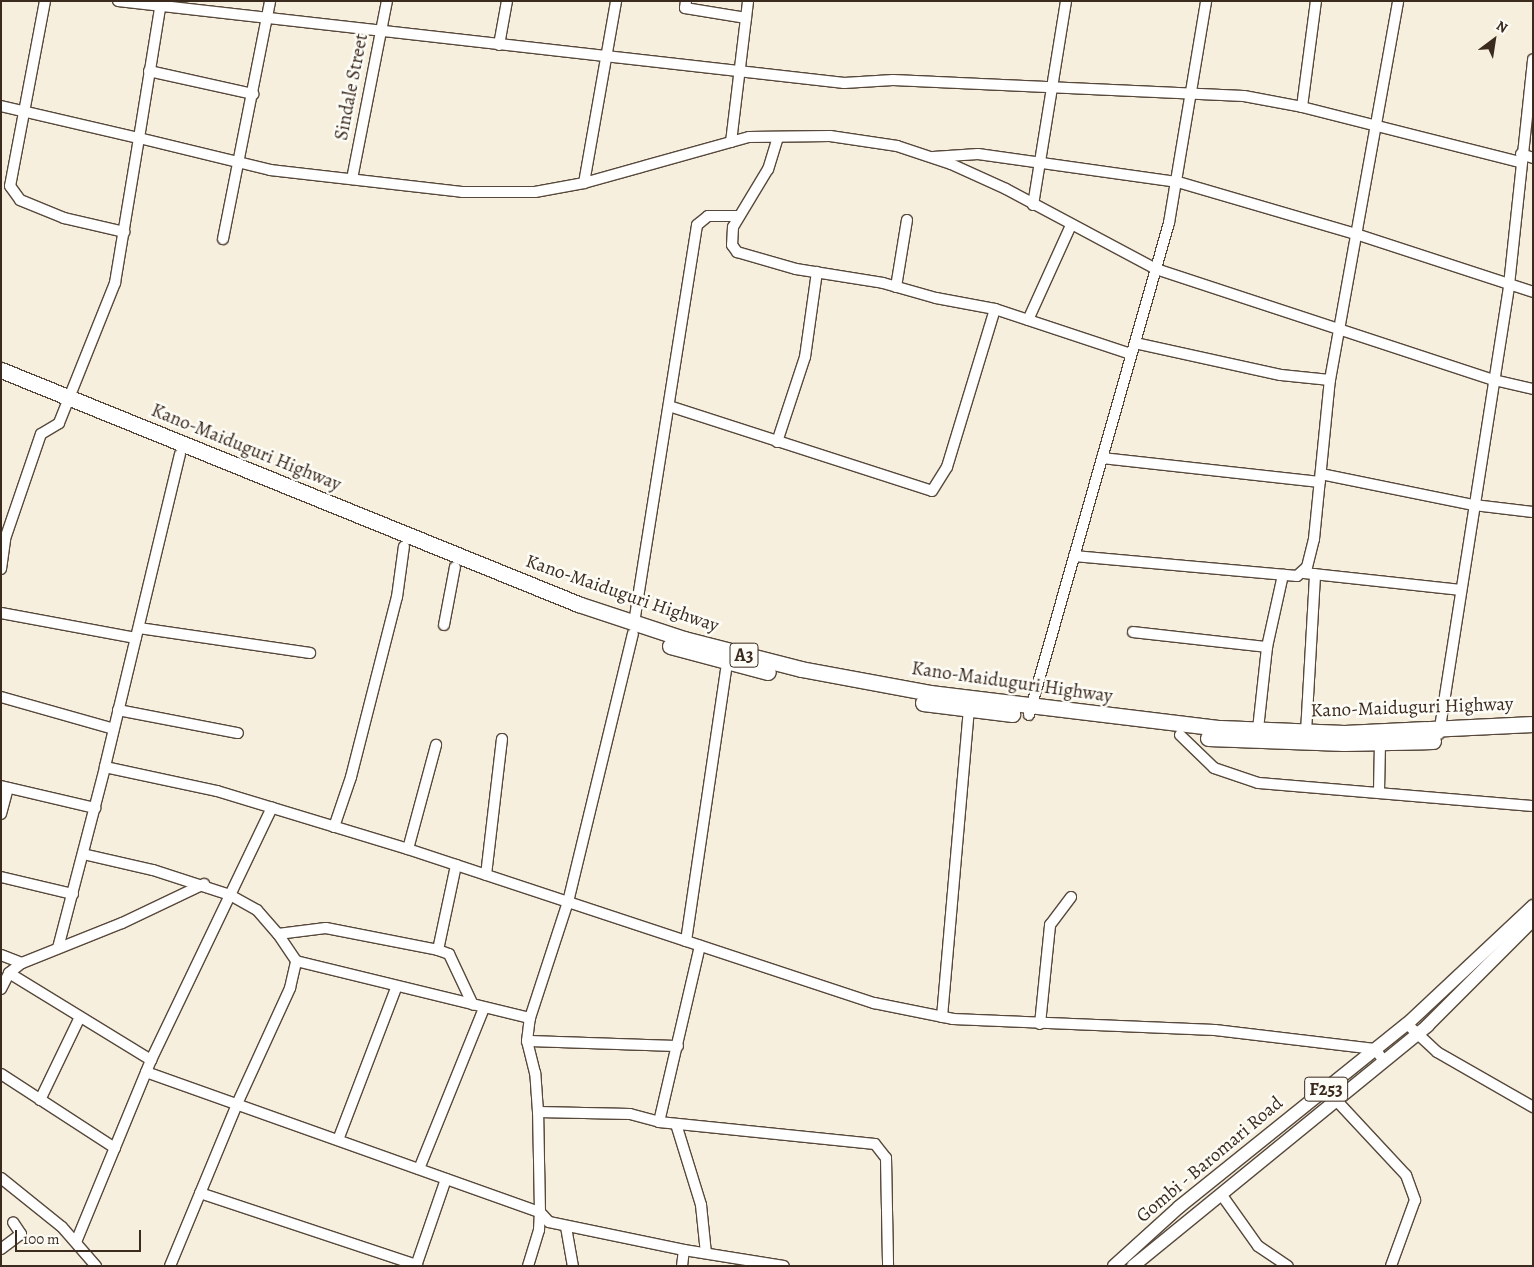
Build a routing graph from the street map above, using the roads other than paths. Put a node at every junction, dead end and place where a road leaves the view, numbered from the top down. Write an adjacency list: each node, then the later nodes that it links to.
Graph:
1 (45, 1): 27 (street)
2 (118, 1): 13 (street)
3 (270, 1): 15 (street)
4 (387, 1): 16 (street, Sindale Street)
5 (507, 1): 17 (street)
6 (616, 1): 18 (street)
7 (686, 1): 14 (street)
8 (748, 1): 14 (street)
9 (1066, 1): 22 (street)
10 (1206, 1): 23 (street)
11 (1316, 1): 26 (street)
12 (1398, 1): 28 (street)
13 (161, 4): 15 (street); 20 (street)
14 (746, 18): 21 (street)
15 (267, 19): 16 (street); 24 (street)
16 (381, 32): 17 (street); 37 (street, Sindale Street)
17 (499, 45): 18 (street)
18 (606, 58): 21 (street); 39 (street)
19 (1532, 66): 33 (street)
20 (149, 72): 24 (street); 30 (street)
21 (737, 72): 22 (street); 31 (street)
22 (1052, 87): 23 (street); 36 (street)
23 (1192, 93): 26 (street); 38 (street)
24 (253, 94): 35 (street)
25 (1, 106): 27 (street)
26 (1302, 107): 28 (street)
27 (24, 114): 30 (street); 44 (street)
28 (1376, 128): 33 (street); 45 (street)
29 (778, 136): 31 (street); 32 (street); 41 (street)
30 (139, 138): 35 (street); 44 (street)
31 (731, 142): 39 (street)
32 (930, 157): 36 (street); 40 (street)
33 (1520, 158): 34 (street); 49 (street)
34 (1533, 158)
35 (240, 162): 37 (street); 46 (street)
36 (1040, 165): 38 (street); 40 (street)
37 (352, 179): 39 (street)
38 (1178, 182): 45 (street); 47 (street)
39 (584, 183)
40 (1033, 205): 43 (street)
41 (739, 216): 48 (street); 63 (street)
42 (907, 220): 50 (street)
43 (1071, 225): 47 (street); 53 (street)
44 (124, 232): 62 (street)
45 (1356, 234): 49 (street); 54 (street)
46 (223, 239)
47 (1156, 269): 54 (street); 55 (street)
48 (817, 272): 50 (street); 64 (street)
49 (1509, 285): 51 (street); 59 (street)
50 (896, 287): 52 (street)
51 (1533, 292)
52 (995, 309): 53 (street); 64 (street)
53 (1028, 320): 56 (street)
54 (1339, 328): 58 (street); 59 (street)
55 (1135, 343): 56 (street); 58 (street)
56 (1132, 354): 66 (street)
57 (1, 370): 62 (highway, Kano-Maiduguri Highway / A3)
58 (1330, 380): 67 (street)
59 (1494, 380): 61 (street); 68 (street)
60 (1, 381): 62 (highway, Kano-Maiduguri Highway / A3)
61 (1533, 389)
62 (66, 402): 65 (highway, Kano-Maiduguri Highway / A3); 73 (street); 80 (highway, Kano-Maiduguri Highway / A3)
63 (668, 406): 64 (street); 80 (street)
64 (777, 442)
65 (180, 454): 70 (highway, Kano-Maiduguri Highway / A3); 82 (street)
66 (1102, 458): 67 (street); 71 (street)
67 (1320, 478): 68 (street); 74 (street)
68 (1474, 505): 69 (street); 77 (street)
69 (1533, 512)
70 (404, 546): 72 (highway, Kano-Maiduguri Highway / A3); 108 (street)
71 (1074, 556): 76 (street); 89 (street)
72 (455, 566): 79 (street); 80 (highway, Kano-Maiduguri Highway / A3)
73 (1, 569)
74 (1304, 573): 75 (street); 76 (street)
75 (1315, 574): 77 (street); 93 (street)
76 (1283, 575): 83 (street)
77 (1461, 590): 97 (street)
78 (1, 612): 82 (street)
79 (444, 625)
80 (633, 628): 85 (highway, Kano-Maiduguri Highway / A3); 89 (highway, Kano-Maiduguri Highway / A3); 118 (street)
81 (1133, 632): 83 (street)
82 (138, 633): 84 (street); 88 (street)
83 (1267, 647): 92 (street)
84 (310, 653)
85 (727, 662): 87 (highway, Kano-Maiduguri Highway / A3); 122 (street)
86 (1, 697): 91 (street)
87 (969, 709): 89 (highway, Kano-Maiduguri Highway / A3); 135 (street)
88 (118, 710): 91 (street); 94 (street)
89 (1030, 710): 92 (highway, Kano-Maiduguri Highway / A3); 96 (highway, Kano-Maiduguri Highway / A3)
90 (1533, 724): 97 (highway, Kano-Maiduguri Highway / A3)
91 (114, 729): 101 (street)
92 (1258, 729): 93 (highway, Kano-Maiduguri Highway / A3)
93 (1306, 732): 97 (highway, Kano-Maiduguri Highway / A3)
94 (238, 733)
95 (1533, 734): 97 (highway, Kano-Maiduguri Highway / A3)
96 (1180, 735): 99 (highway, Kano-Maiduguri Highway / A3); 103 (street)
97 (1439, 735): 99 (highway, Kano-Maiduguri Highway / A3)
98 (502, 739): 112 (street)
99 (1380, 743): 103 (street)
100 (436, 745): 109 (street)
101 (105, 767): 105 (street); 106 (street)
102 (4, 787): 105 (street); 107 (street)
103 (1379, 791): 104 (street)
104 (1533, 806)
105 (95, 808): 110 (street)
106 (272, 808): 108 (street); 116 (street)
107 (1, 814)
108 (334, 827): 109 (street)
109 (408, 849): 111 (street)
110 (83, 854): 114 (street); 115 (street)
111 (456, 865): 112 (street); 125 (street)
112 (486, 875): 118 (street)
113 (1, 877): 115 (street)
114 (204, 884): 116 (street); 124 (street)
115 (73, 894): 124 (street)
116 (230, 895): 121 (street); 143 (street)
117 (1071, 897): 137 (street)
118 (568, 902): 122 (street); 136 (street)
119 (1533, 906): 138 (main road, Gombi - Baromari Road / F253)
120 (1533, 920): 139 (main road, Gombi - Baromari Road / F253)
121 (278, 934): 125 (street); 127 (street)
122 (686, 941): 123 (street)
123 (700, 946): 135 (street); 141 (street)
124 (58, 948): 128 (street)
125 (438, 950): 132 (street)
126 (1, 955): 128 (street)
127 (296, 961): 130 (street); 149 (street)
128 (22, 963): 129 (street)
129 (9, 972): 131 (street); 134 (street)
130 (396, 988): 132 (street); 154 (street)
131 (1, 989)
132 (473, 1005): 133 (street)
133 (484, 1008): 136 (street); 156 (street)
134 (80, 1017): 143 (street); 147 (street)
135 (942, 1017): 137 (street)
136 (530, 1018): 140 (street)
137 (1040, 1024): 142 (street)
138 (1407, 1024): 139 (street); 142 (main road, Gombi - Baromari Road / F253)
139 (1416, 1035): 144 (main road, Gombi - Baromari Road / F253); 150 (street)
140 (527, 1042): 141 (street); 151 (street)
141 (678, 1046): 152 (street)
142 (1375, 1049): 144 (street); 176 (main road, Gombi - Baromari Road / F253)
143 (151, 1060): 145 (street)
144 (1384, 1061): 148 (main road, Gombi - Baromari Road / F253)
145 (146, 1072): 149 (street); 155 (street)
146 (1, 1074): 147 (street)
147 (40, 1100): 155 (street)
148 (1336, 1100): 160 (main road, Gombi - Baromari Road / F253); 179 (street)
149 (237, 1104): 154 (street); 159 (street)
150 (1533, 1107)
151 (538, 1112): 152 (street); 161 (street)
152 (659, 1122): 153 (street)
153 (676, 1124): 167 (street); 175 (street)
154 (338, 1140): 156 (street)
155 (114, 1148): 164 (street)
156 (419, 1169): 158 (street)
157 (1, 1178): 164 (street)
158 (446, 1179): 161 (street); 168 (street)
159 (200, 1192): 168 (street); 170 (street)
160 (1221, 1194): 177 (main road, Gombi - Baromari Road / F253); 178 (street)
161 (540, 1212): 163 (street); 171 (street)
162 (13, 1222): 165 (street)
163 (566, 1227): 166 (street); 172 (street)
164 (76, 1242): 169 (street)
165 (1, 1249)
166 (684, 1250): 167 (street); 173 (street)
167 (706, 1253): 174 (street)
168 (417, 1265)
169 (96, 1266)
170 (171, 1266)
171 (528, 1266)
172 (573, 1266)
173 (682, 1266)
174 (784, 1266)
175 (888, 1266)
176 (1114, 1266)
177 (1133, 1266)
178 (1288, 1266)
179 (1391, 1266)

